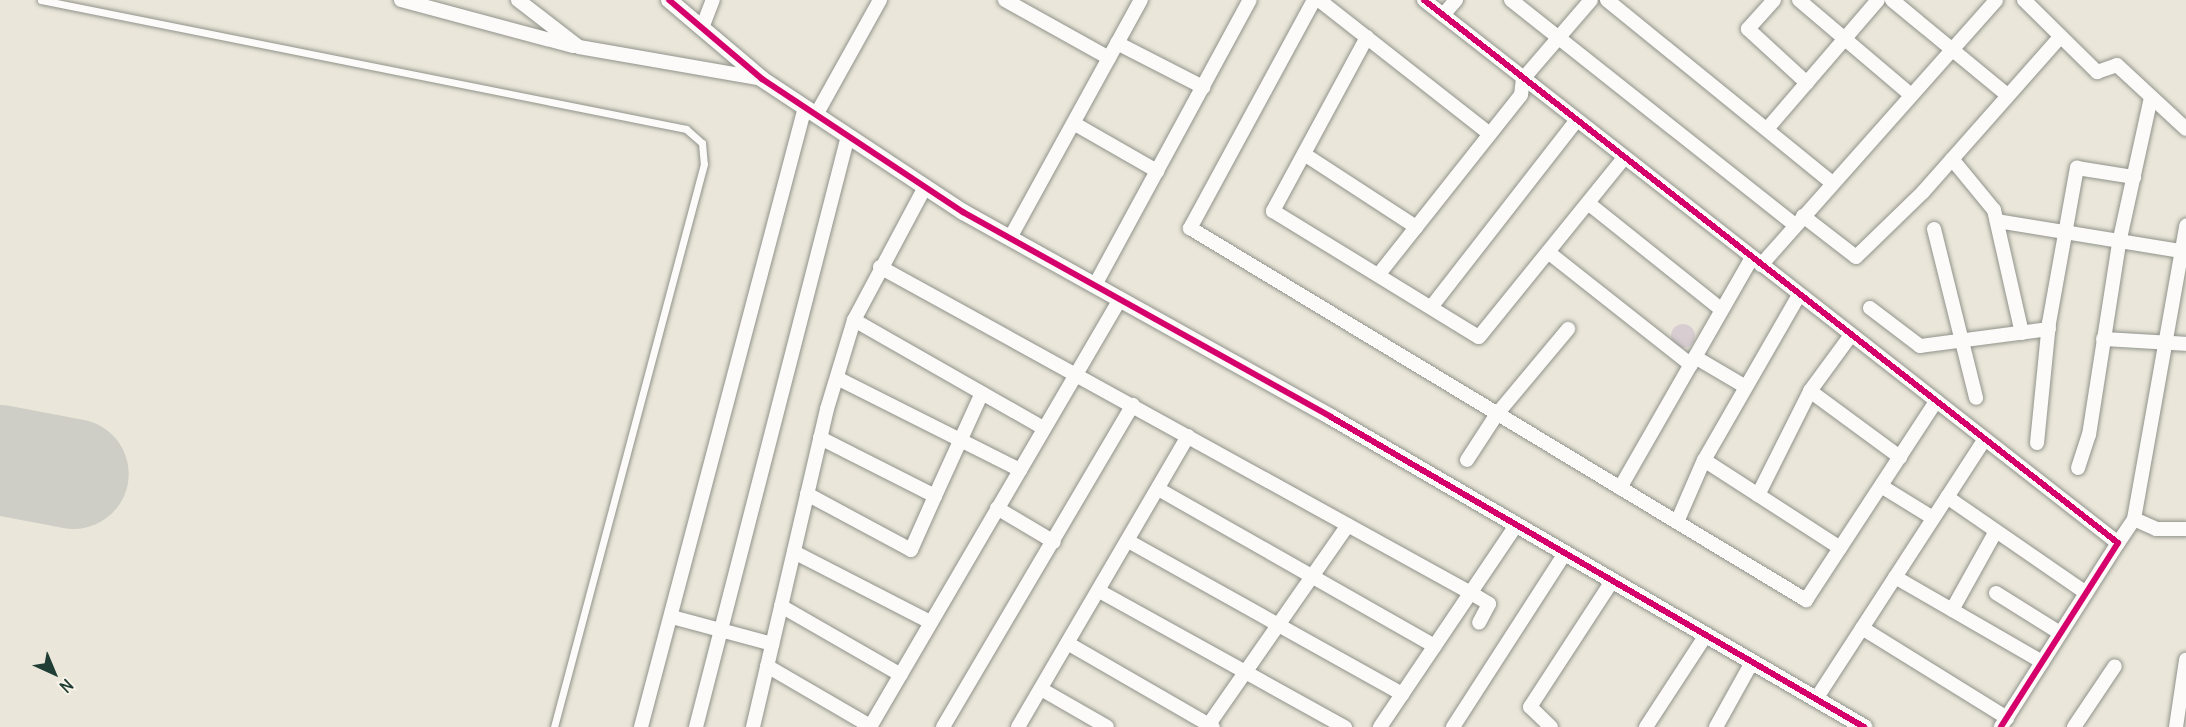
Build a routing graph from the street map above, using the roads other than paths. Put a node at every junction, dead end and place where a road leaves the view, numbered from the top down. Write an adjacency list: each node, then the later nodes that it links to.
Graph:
1 (40, 0): 157 (lane)
2 (401, 0): 30 (street)
3 (518, 0): 30 (street)
4 (669, 0): 24 (street)
5 (713, 0): 24 (street)
6 (880, 0): 40 (street)
7 (1005, 0): 32 (street)
8 (1141, 0): 29 (street)
9 (1250, 0): 36 (street)
10 (1314, 0): 92 (street)
11 (1319, 0): 26 (street)
12 (1424, 0): 23 (street)
13 (1456, 0): 23 (street)
14 (1510, 0): 27 (street)
15 (1591, 0): 27 (street)
16 (1607, 0): 43 (street)
17 (1774, 0): 35 (street)
18 (1799, 0): 28 (street)
19 (1878, 0): 28 (street)
20 (1892, 0): 31 (street)
21 (1996, 0): 31 (street)
22 (2024, 0): 25 (street)
23 (1443, 15): 34 (street)
24 (702, 28): 33 (street)
25 (2061, 36): 37 (street); 39 (street)
26 (1367, 37): 45 (street); 47 (street)
27 (1558, 38): 34 (street); 55 (street)
28 (1845, 39): 35 (street); 38 (street)
29 (1117, 43): 32 (street); 36 (street)
30 (579, 47): 33 (street)
31 (1952, 49): 37 (street); 38 (street)
32 (1109, 58): 42 (street)
33 (762, 79): 40 (street)
34 (1523, 79): 41 (street); 45 (street)
35 (1807, 83): 43 (street)
36 (1203, 87): 50 (street)
37 (2006, 94): 49 (street)
38 (1911, 95): 52 (street)
39 (2151, 97): 44 (street); 51 (street)
40 (810, 111): 46 (street); 134 (street)
41 (1576, 121): 48 (street); 71 (street)
42 (1075, 124): 50 (street); 61 (street)
43 (1767, 129): 52 (street)
44 (2186, 129)
45 (1490, 134): 58 (street)
46 (848, 136): 53 (street); 139 (street)
47 (1304, 154): 58 (street); 67 (street)
48 (1624, 158): 54 (street); 65 (street)
49 (1952, 159): 55 (street); 56 (street)
50 (1157, 171): 68 (street)
51 (2134, 177): 60 (street); 62 (street)
52 (1831, 182): 55 (street)
53 (925, 187): 61 (street); 66 (street)
54 (1588, 204): 64 (street); 73 (street)
55 (1799, 221): 65 (street)
56 (1997, 221): 60 (street); 77 (street)
57 (2186, 226): 63 (street)
58 (1416, 227): 67 (street)
59 (1934, 229): 80 (street)
60 (2066, 233): 62 (street); 76 (street)
61 (1010, 238): 68 (street)
62 (2119, 243): 63 (street); 79 (street)
63 (2181, 251): 81 (street)
64 (1548, 252): 71 (street); 83 (street)
65 (1756, 262): 69 (street); 73 (street)
66 (880, 267): 74 (street); 84 (street)
67 (1379, 274): 71 (street)
68 (1095, 285): 70 (street)
69 (1799, 295): 78 (street); 86 (street)
70 (1120, 299): 84 (street); 116 (street)
71 (1432, 306)
72 (1869, 308): 80 (street)
73 (1722, 310): 83 (street)
74 (854, 320): 85 (street); 88 (street)
75 (1569, 329): 92 (street)
76 (2049, 329): 77 (street); 98 (street)
77 (2022, 333): 80 (street)
78 (1851, 335): 87 (street); 90 (street)
79 (2103, 339): 81 (street); 102 (street)
80 (1962, 340): 89 (street)
81 (2166, 343): 82 (street); 113 (street)
82 (2186, 344)
83 (1693, 361): 86 (street); 105 (street)
84 (1074, 372): 91 (street); 93 (street)
85 (837, 378): 95 (street); 96 (street)
86 (1746, 387): 101 (street)
87 (1810, 391): 99 (street); 108 (street)
88 (982, 393): 93 (street); 96 (street)
89 (1976, 398)
90 (1936, 401): 97 (street); 99 (street)
91 (1133, 405): 94 (street); 119 (street)
92 (1497, 414): 100 (street); 105 (street)
93 (1043, 428): 103 (street)
94 (1188, 436): 106 (street); 115 (street)
95 (820, 438): 107 (street); 109 (street)
96 (958, 439): 103 (street); 109 (street)
97 (1985, 439): 110 (street); 121 (street)
98 (2037, 443)
99 (1900, 457): 104 (street)
100 (1467, 460)
101 (1704, 460): 108 (street); 114 (street)
102 (2078, 468)
103 (1020, 470): 111 (street)
104 (1881, 486): 112 (street); 122 (street)
105 (1620, 488): 114 (street)
106 (1160, 490): 120 (street); 125 (street)
107 (807, 494): 109 (street); 123 (street)
108 (1758, 495): 122 (street)
109 (935, 496)
110 (1947, 497): 112 (street); 118 (street)
111 (997, 508): 119 (street); 135 (street)
112 (1933, 518): 126 (street)
113 (2134, 519): 117 (street); 121 (street)
114 (1677, 522): 122 (street)
115 (1348, 525): 125 (street); 129 (street)
116 (1516, 525): 124 (street); 129 (street)
117 (2186, 530)
118 (1996, 531): 131 (street); 133 (street)
119 (1054, 542): 162 (street)
120 (1130, 542): 128 (street); 137 (street)
121 (2118, 543): 131 (street)
122 (1840, 548)
123 (794, 552): 132 (street); 135 (street)
124 (1565, 553): 127 (street); 167 (street)
125 (1313, 576): 137 (street); 144 (street)
126 (1895, 577): 133 (street); 138 (street)
127 (1612, 581): 141 (street); 168 (street)
128 (1101, 592): 143 (street); 150 (street)
129 (1470, 593): 136 (street); 144 (street)
130 (1996, 593): 140 (street)
131 (2086, 593): 140 (street)
132 (781, 606): 142 (street); 151 (street)
133 (1952, 610): 147 (street)
134 (672, 617): 139 (street); 158 (street)
135 (930, 622): 151 (street)
136 (1479, 623)
137 (1281, 625): 150 (street); 153 (street)
138 (1862, 628): 154 (street); 155 (street)
139 (721, 630): 142 (street); 159 (street)
140 (2060, 633): 147 (street)
141 (1706, 635): 146 (street); 169 (street)
142 (772, 644): 148 (street)
143 (1069, 644): 152 (street); 156 (street)
144 (1435, 646): 153 (street)
145 (2186, 660): 173 (street)
146 (1752, 662): 154 (street); 170 (street)
147 (2042, 662): 155 (street)
148 (767, 666): 160 (street); 161 (street)
149 (2115, 666): 172 (street)
150 (1246, 673): 156 (street); 165 (street)
151 (901, 675): 161 (street)
152 (1041, 689): 163 (street); 164 (street)
153 (1402, 694): 166 (street)
154 (1816, 699): 171 (street)
155 (2004, 722)
156 (1210, 726)
157 (554, 727)
158 (641, 727)
159 (696, 727)
160 (753, 727)
161 (870, 727)
162 (943, 727)
163 (1017, 727)
164 (1107, 727)
165 (1345, 727)
166 (1380, 727)
167 (1454, 727)
168 (1551, 727)
169 (1646, 727)
170 (1716, 727)
171 (1864, 727)
172 (2074, 727)
173 (2176, 727)

